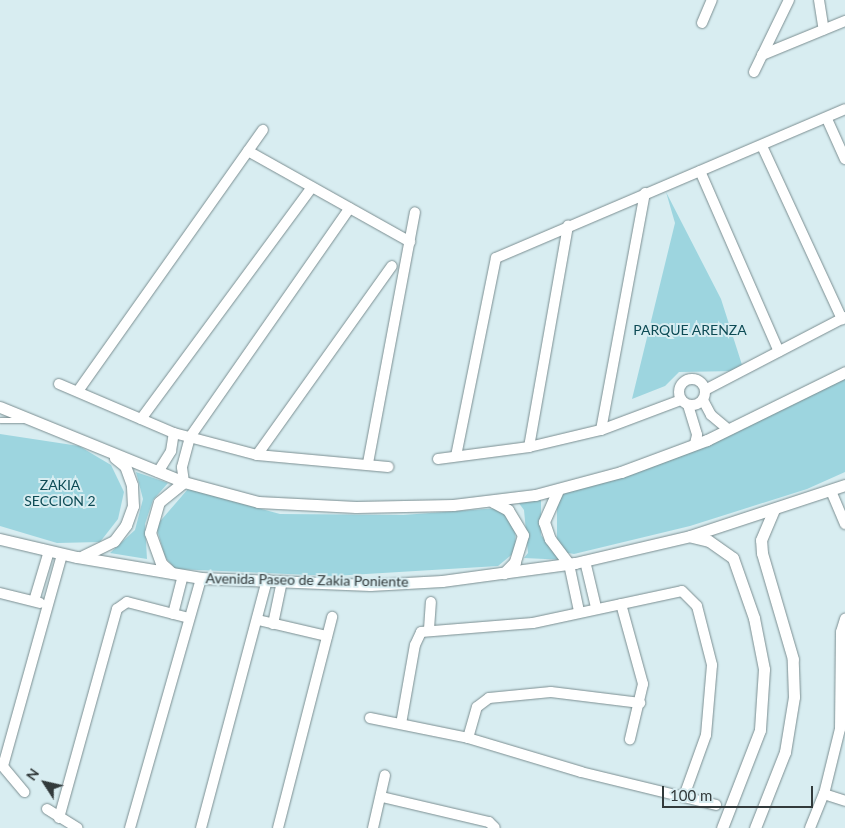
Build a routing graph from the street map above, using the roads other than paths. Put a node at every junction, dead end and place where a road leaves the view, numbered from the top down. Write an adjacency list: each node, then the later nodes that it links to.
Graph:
1 (712, 0): 5 (street)
2 (789, 0): 7 (street)
3 (819, 0): 6 (street)
4 (845, 21): 6 (street)
5 (702, 23)
6 (824, 30): 7 (street)
7 (762, 55): 8 (street)
8 (754, 72)
9 (845, 109): 10 (street)
10 (827, 119): 12 (street); 14 (street)
11 (263, 130): 13 (street)
12 (762, 146): 15 (street); 25 (street)
13 (248, 151): 16 (street); 29 (street)
14 (845, 159)
15 (700, 171): 17 (street); 26 (street)
16 (312, 187): 18 (street); 33 (street)
17 (645, 193): 20 (street); 36 (street)
18 (350, 208): 21 (street); 39 (street)
19 (416, 212): 21 (street)
20 (568, 225): 41 (street); 44 (street)
21 (410, 242): 24 (street)
22 (392, 266): 23 (street)
23 (384, 278): 24 (street); 43 (street)
24 (400, 288): 46 (street)
25 (844, 318): 26 (street)
26 (778, 352): 30 (street)
27 (845, 372): 37 (street)
28 (60, 384): 29 (street)
29 (78, 392): 33 (street)
30 (704, 395): 31 (street); 31 (street); 37 (street)
31 (684, 403): 36 (street); 40 (street)
32 (0, 408): 35 (street)
33 (141, 419): 38 (street)
34 (0, 420): 35 (lane)
35 (28, 420): 42 (street)
36 (601, 430): 41 (street)
37 (729, 430): 40 (street)
38 (174, 433): 39 (street); 48 (street)
39 (190, 437): 43 (street); 49 (street)
40 (695, 444): 51 (street)
41 (529, 447): 44 (street)
42 (108, 452): 48 (street); 60 (street)
43 (257, 455): 46 (street)
44 (456, 456): 45 (street)
45 (438, 459)
46 (368, 463): 47 (street)
47 (388, 467)
48 (158, 472): 49 (street)
49 (184, 482): 53 (street); 64 (street)
50 (845, 485): 52 (street, Avenida Paseo de Zakia Poniente)
51 (558, 490): 53 (street); 62 (street)
52 (831, 491): 54 (street, Avenida Paseo de Zakia Poniente); 55 (street)
53 (493, 502): 63 (street)
54 (774, 510): 56 (street, Avenida Paseo de Zakia Poniente); 107 (street)
55 (845, 524)
56 (690, 536): 61 (street, Avenida Paseo de Zakia Poniente); 106 (street)
57 (0, 539): 58 (street, Avenida Paseo de Zakia Poniente)
58 (49, 551): 59 (street, Avenida Paseo de Zakia Poniente); 69 (street)
59 (62, 554): 60 (street, Avenida Paseo de Zakia Poniente); 72 (street)
60 (77, 557): 64 (street, Avenida Paseo de Zakia Poniente)
61 (585, 561): 62 (street, Avenida Paseo de Zakia Poniente); 73 (street)
62 (569, 564): 63 (street, Avenida Paseo de Zakia Poniente); 74 (street)
63 (504, 573): 67 (street, Avenida Paseo de Zakia Poniente)
64 (177, 574): 65 (street, Avenida Paseo de Zakia Poniente); 75 (street)
65 (201, 578): 66 (street, Avenida Paseo de Zakia Poniente); 77 (street)
66 (267, 580): 67 (street, Avenida Paseo de Zakia Poniente); 79 (street)
67 (282, 581): 80 (street)
68 (0, 593): 69 (street)
69 (34, 601): 72 (street)
70 (431, 602): 81 (street)
71 (621, 604): 73 (street); 84 (street); 94 (street)
72 (48, 606): 90 (street)
73 (596, 607): 74 (street)
74 (580, 611): 81 (street)
75 (173, 614): 77 (street); 99 (street)
76 (332, 617): 82 (street)
77 (189, 618): 101 (street)
78 (845, 619): 83 (street)
79 (258, 620): 80 (street); 102 (street)
80 (273, 624): 82 (street)
81 (428, 629): 86 (street)
82 (327, 636): 103 (street)
83 (842, 659): 87 (street)
84 (640, 703): 88 (street); 89 (street)
85 (370, 718): 86 (street)
86 (401, 724): 88 (street)
87 (843, 729): 93 (street)
88 (468, 738): 94 (street)
89 (630, 738)
90 (1, 764): 92 (street)
91 (385, 775): 95 (street)
92 (24, 792)
93 (824, 794): 96 (street); 108 (street)
94 (684, 796): 97 (street)
95 (382, 797): 104 (street); 105 (street)
96 (845, 801)
97 (716, 805)
98 (47, 809): 99 (street)
99 (59, 818): 100 (street)
100 (78, 828)
101 (130, 828)
102 (202, 828)
103 (278, 828)
104 (374, 828)
105 (495, 828)
106 (722, 828)
107 (755, 828)
108 (810, 828)

